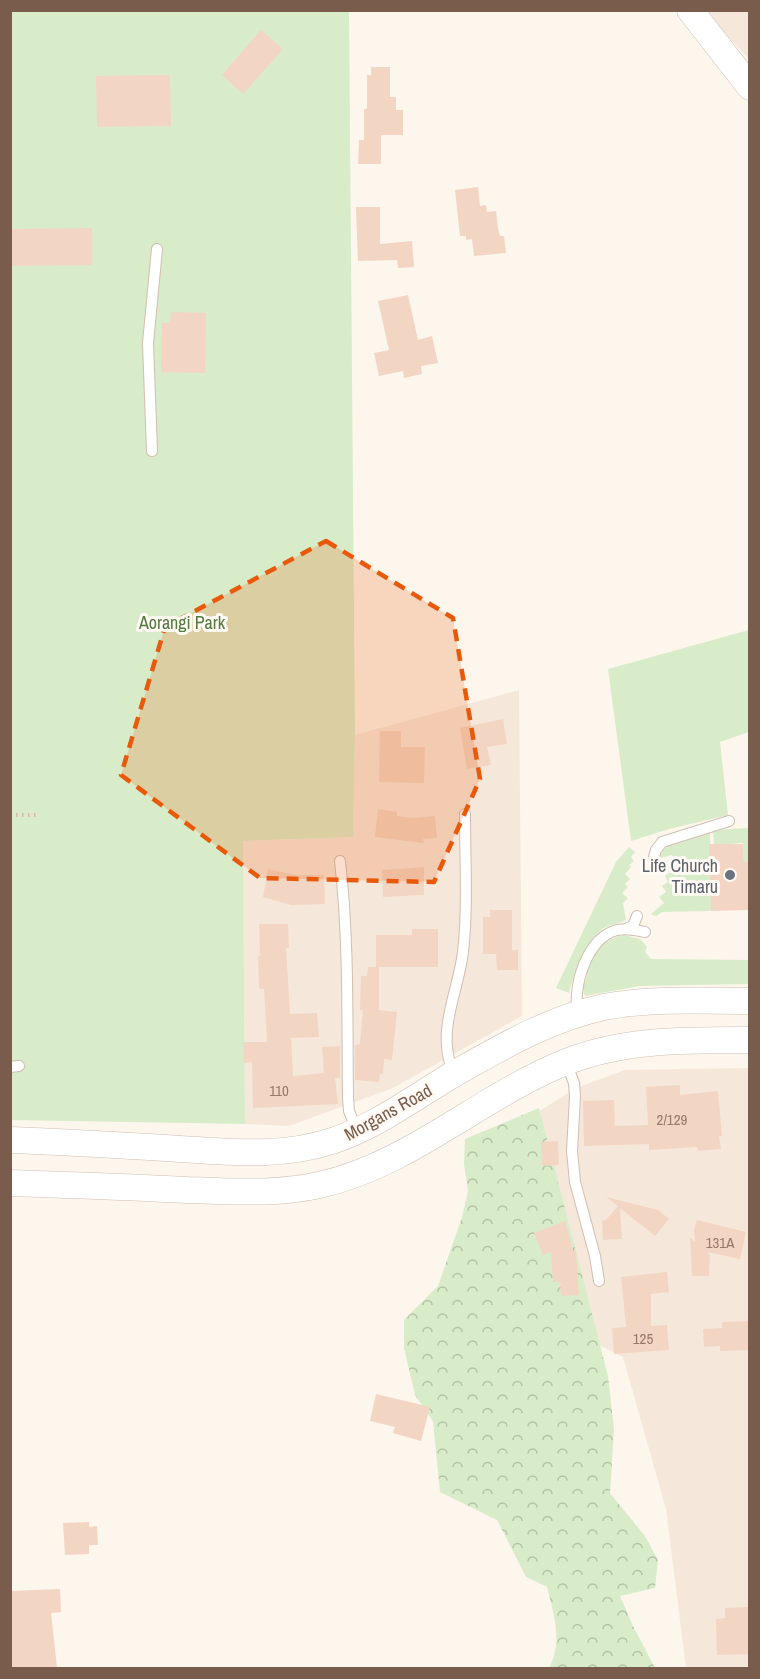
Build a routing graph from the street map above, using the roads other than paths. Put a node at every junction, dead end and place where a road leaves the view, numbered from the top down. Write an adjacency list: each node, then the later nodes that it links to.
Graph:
1 (690, 10): 2 (street)
2 (750, 87)
3 (157, 249): 4 (lane)
4 (152, 451)
5 (465, 814): 16 (lane)
6 (729, 821): 7 (lane)
7 (654, 857)
8 (340, 861): 17 (lane)
9 (637, 916): 10 (lane)
10 (627, 928): 11 (lane); 13 (lane)
11 (645, 932)
12 (750, 1001): 13 (street, Morgans Road)
13 (578, 1014): 16 (street, Morgans Road)
14 (750, 1040): 15 (street)
15 (566, 1062): 19 (street); 20 (lane)
16 (454, 1074): 17 (street, Morgans Road)
17 (357, 1131): 18 (street, Morgans Road)
18 (10, 1140)
19 (10, 1183)
20 (598, 1281)

